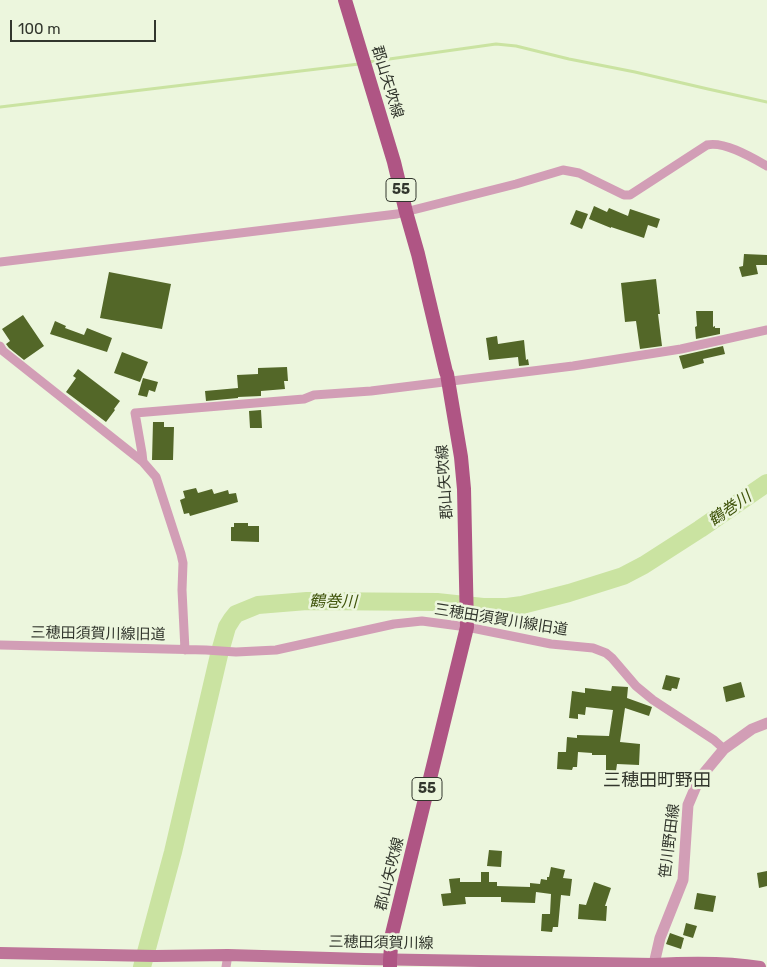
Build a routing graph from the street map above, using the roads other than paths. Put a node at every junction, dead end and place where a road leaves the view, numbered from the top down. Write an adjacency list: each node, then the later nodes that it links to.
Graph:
1 (344, 0): 3 (main road, 郡山矢吹線 / 55)
2 (767, 166): 3 (street)
3 (406, 212): 4 (street); 7 (main road, 郡山矢吹線 / 55)
4 (0, 262)
5 (767, 330): 7 (street)
6 (0, 346): 8 (street)
7 (449, 382): 8 (street); 9 (main road, 郡山矢吹線 / 55)
8 (143, 462): 11 (street)
9 (467, 628): 11 (street, 三穂田須賀川線旧道); 13 (street, 三穂田須賀川線旧道); 16 (main road, 郡山矢吹線 / 55)
10 (0, 645): 11 (street, 三穂田須賀川線旧道)
11 (185, 650)
12 (767, 723): 13 (street, 笹川野田線)
13 (724, 749): 17 (street, 笹川野田線)
14 (0, 953): 15 (main road, 三穂田須賀川線)
15 (227, 961): 16 (main road, 三穂田須賀川線)
16 (390, 963): 17 (main road, 三穂田須賀川線)
17 (654, 964): 18 (main road, 三穂田須賀川線)
18 (760, 967)

